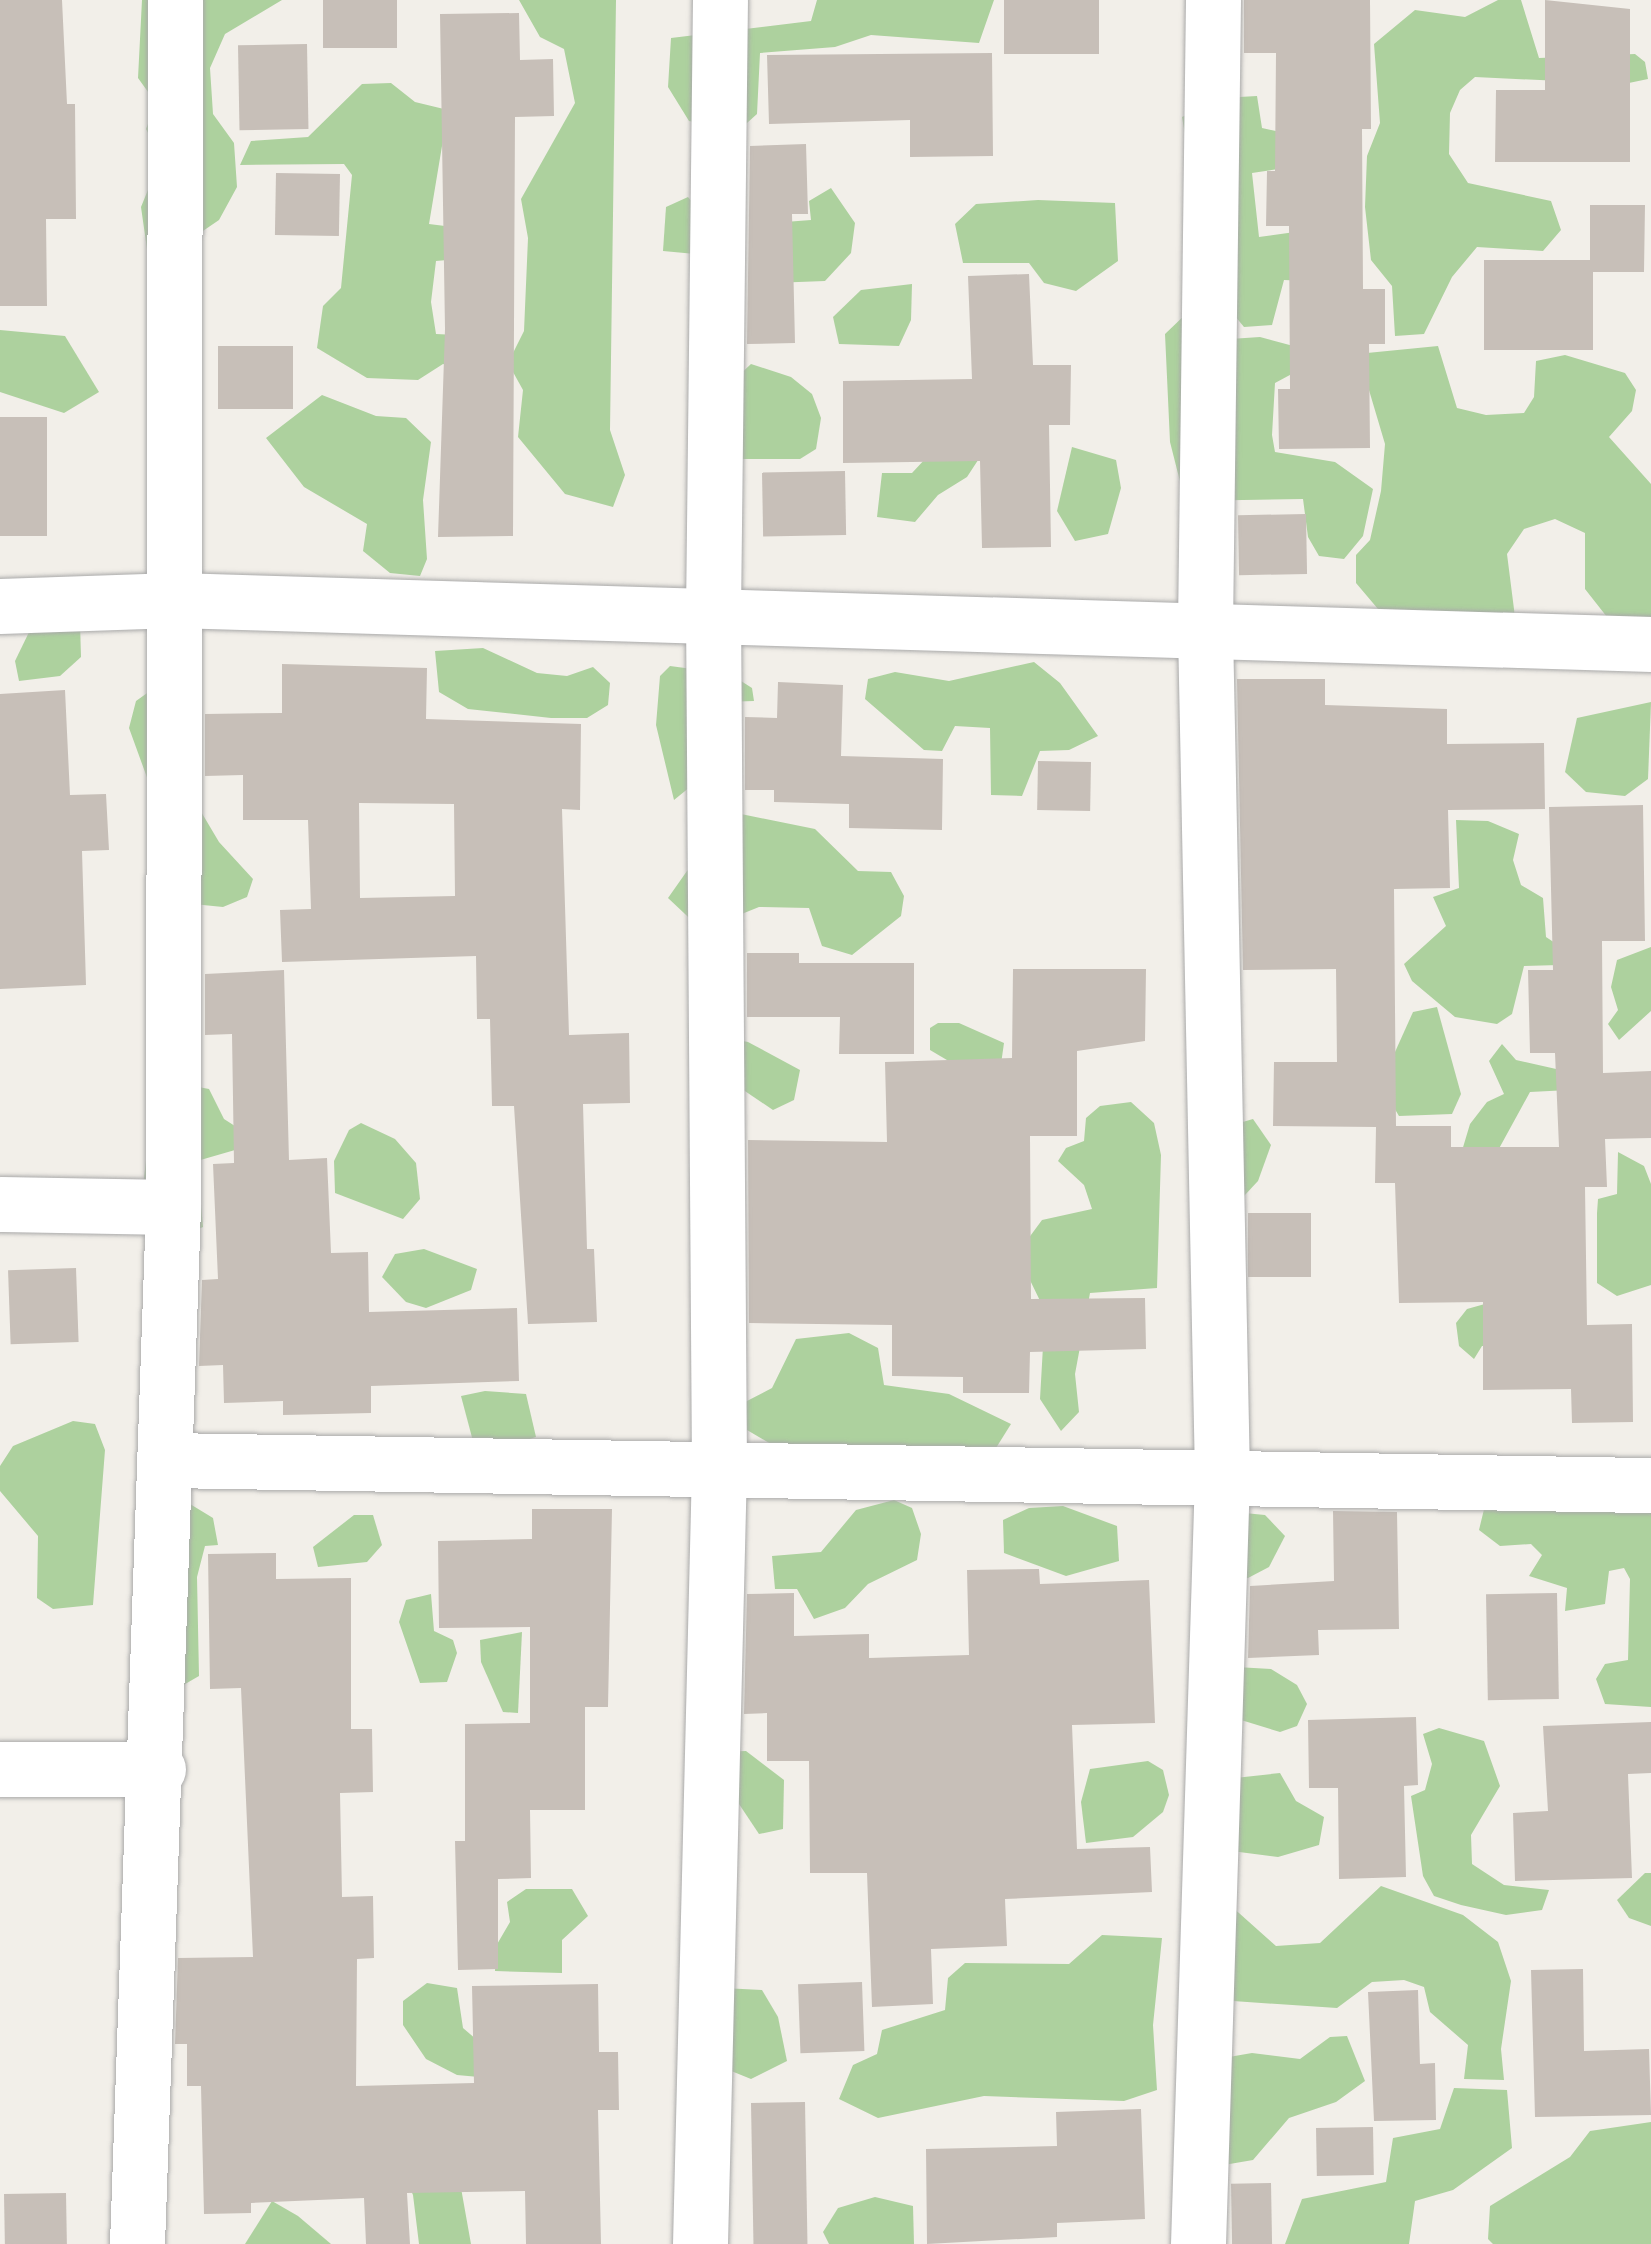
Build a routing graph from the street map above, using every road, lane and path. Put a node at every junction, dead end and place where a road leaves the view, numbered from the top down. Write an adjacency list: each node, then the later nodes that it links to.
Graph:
1 (175, 0): 4 (street)
2 (720, 0): 6 (street)
3 (1213, 0): 7 (street)
4 (175, 600): 5 (street); 6 (street); 10 (street)
5 (0, 606)
6 (712, 614): 7 (street); 12 (street)
7 (1204, 627): 8 (street); 13 (street)
8 (1651, 644)
9 (0, 1204): 10 (street)
10 (173, 1207): 11 (street)
11 (167, 1460): 12 (street); 16 (street)
12 (719, 1469): 13 (street); 18 (street)
13 (1222, 1476): 14 (street); 19 (street)
14 (1651, 1484)
15 (0, 1769): 16 (street)
16 (158, 1769): 17 (street)
17 (137, 2244)
18 (700, 2244)
19 (1198, 2244)

